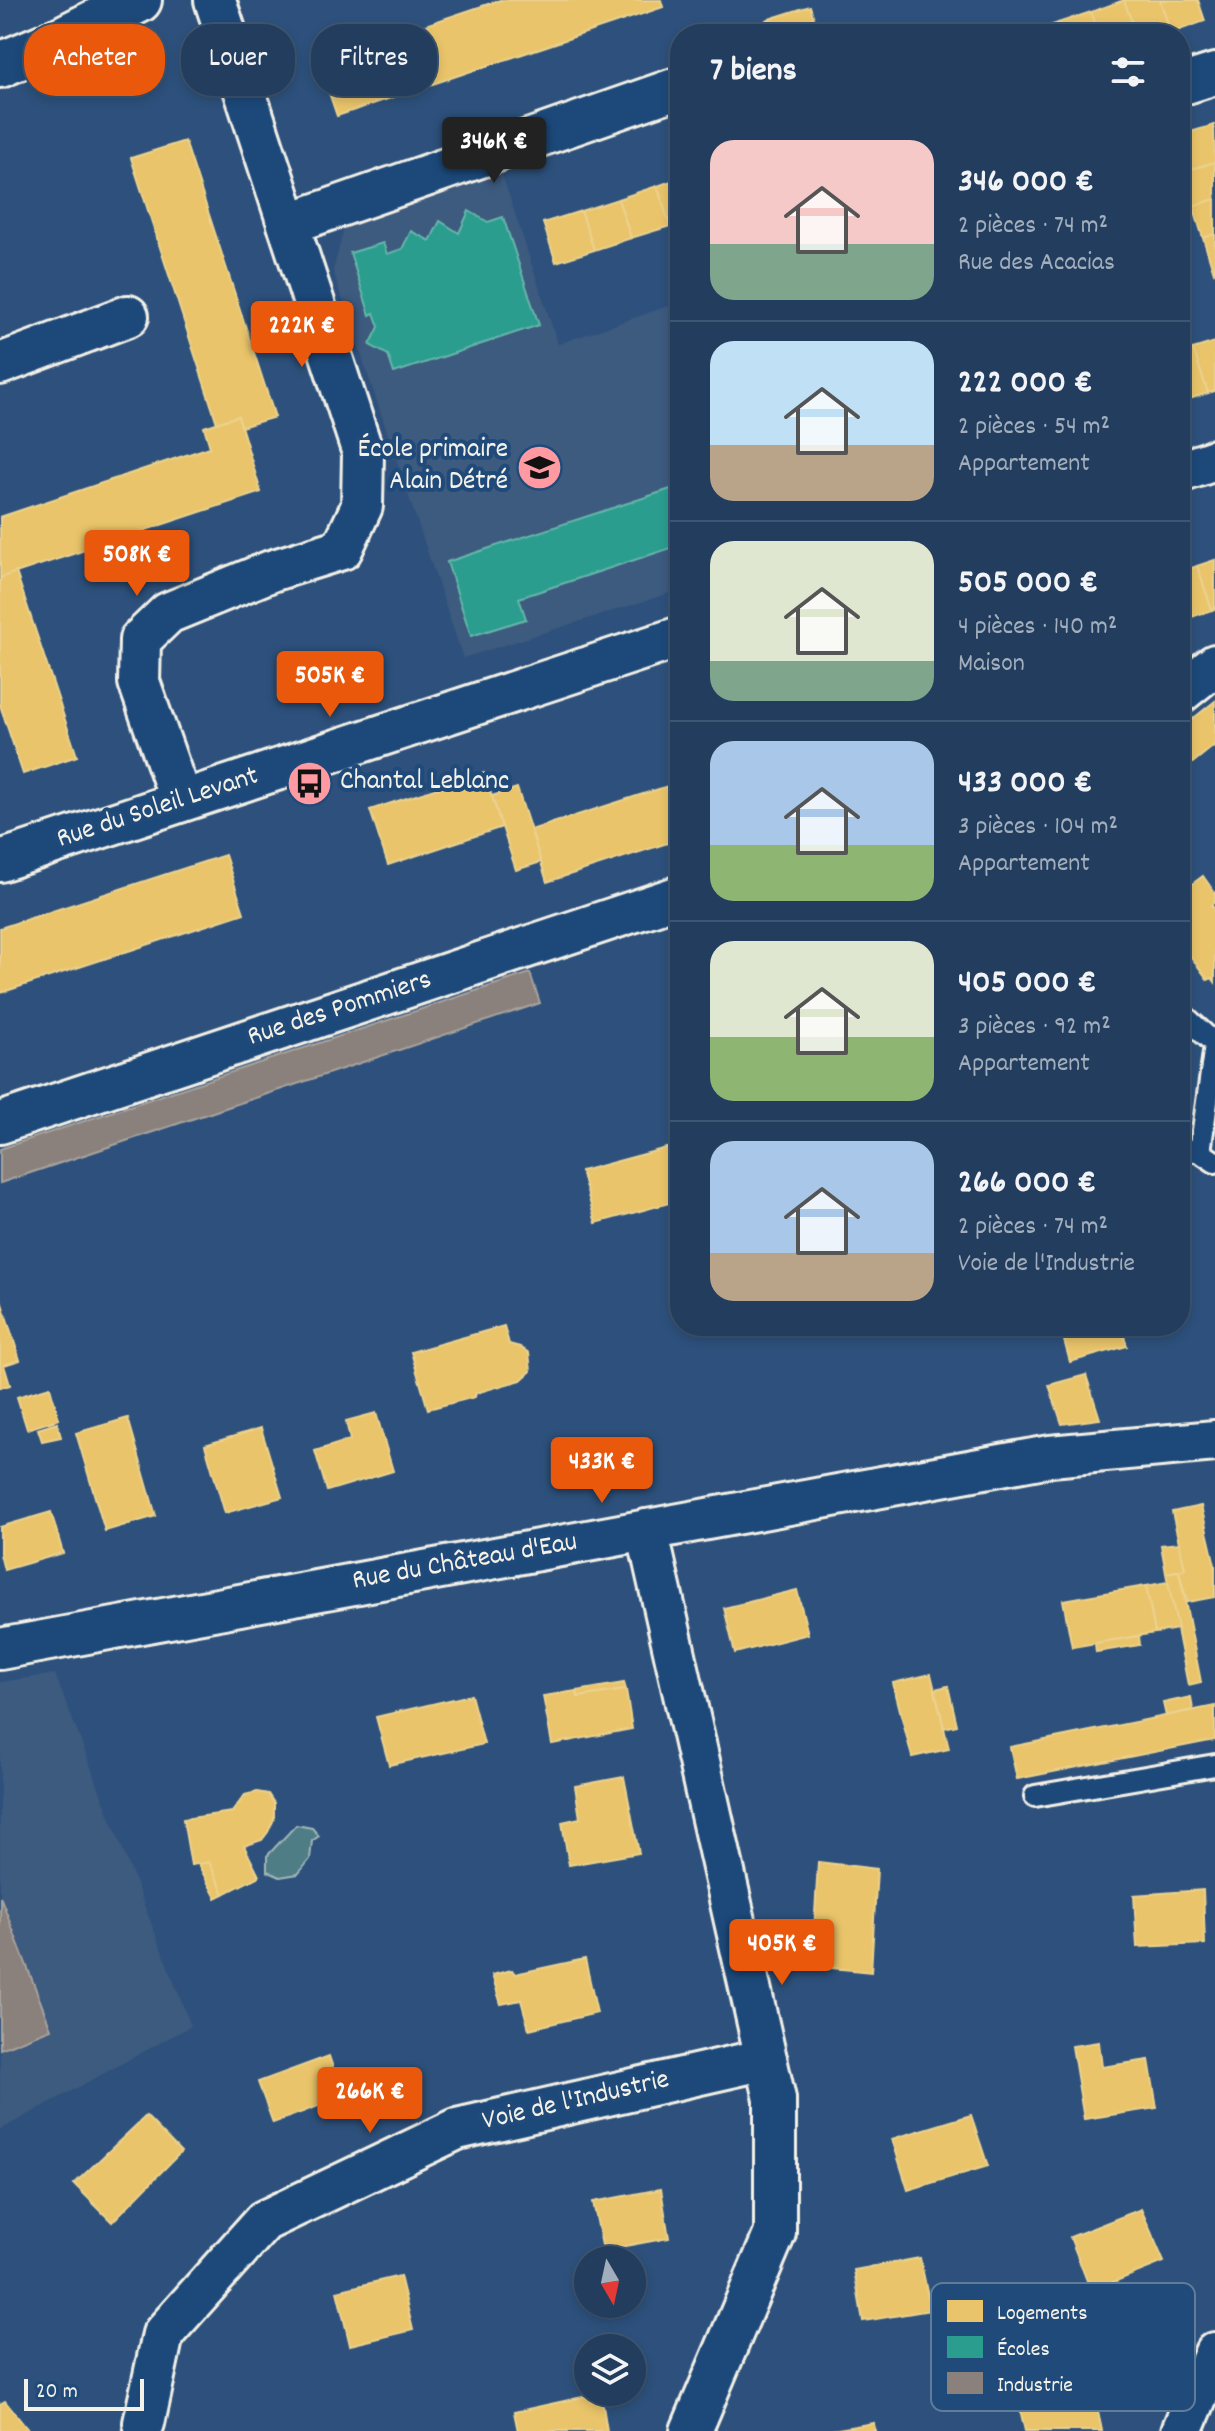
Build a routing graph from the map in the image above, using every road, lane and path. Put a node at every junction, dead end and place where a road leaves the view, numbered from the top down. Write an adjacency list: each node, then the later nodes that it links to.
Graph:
1 (139, 0): 3 (street)
2 (215, 0): 11 (street)
3 (92, 24)
4 (24, 55): 6 (street)
5 (24, 64): 8 (street)
6 (0, 65)
7 (1215, 74): 9 (street)
8 (0, 80)
9 (1190, 82)
10 (670, 90): 11 (street)
11 (288, 224): 19 (street)
12 (128, 316): 13 (street)
13 (0, 364)
14 (1215, 460): 15 (street)
15 (1190, 469)
16 (670, 640): 19 (street, Rue du Soleil Levant)
17 (1215, 665): 18 (street)
18 (1190, 685)
19 (181, 801): 20 (street, Rue du Soleil Levant)
20 (0, 861)
21 (670, 899): 24 (street, Rue des Pommiers)
22 (1190, 1021): 23 (lane)
23 (1214, 1044): 25 (lane)
24 (0, 1123)
25 (1198, 1154)
26 (1215, 1441): 27 (street, Rue du Château d'Eau)
27 (647, 1530): 28 (street, Rue du Château d'Eau); 31 (street)
28 (0, 1649)
29 (1215, 1765): 30 (lane)
30 (1035, 1796)
31 (766, 2059): 35 (street, Voie de l'Industrie); 36 (street)
32 (1215, 2353): 33 (street)
33 (1195, 2400)
34 (1190, 2411): 37 (street)
35 (144, 2423)
36 (691, 2431)
37 (1182, 2431)

